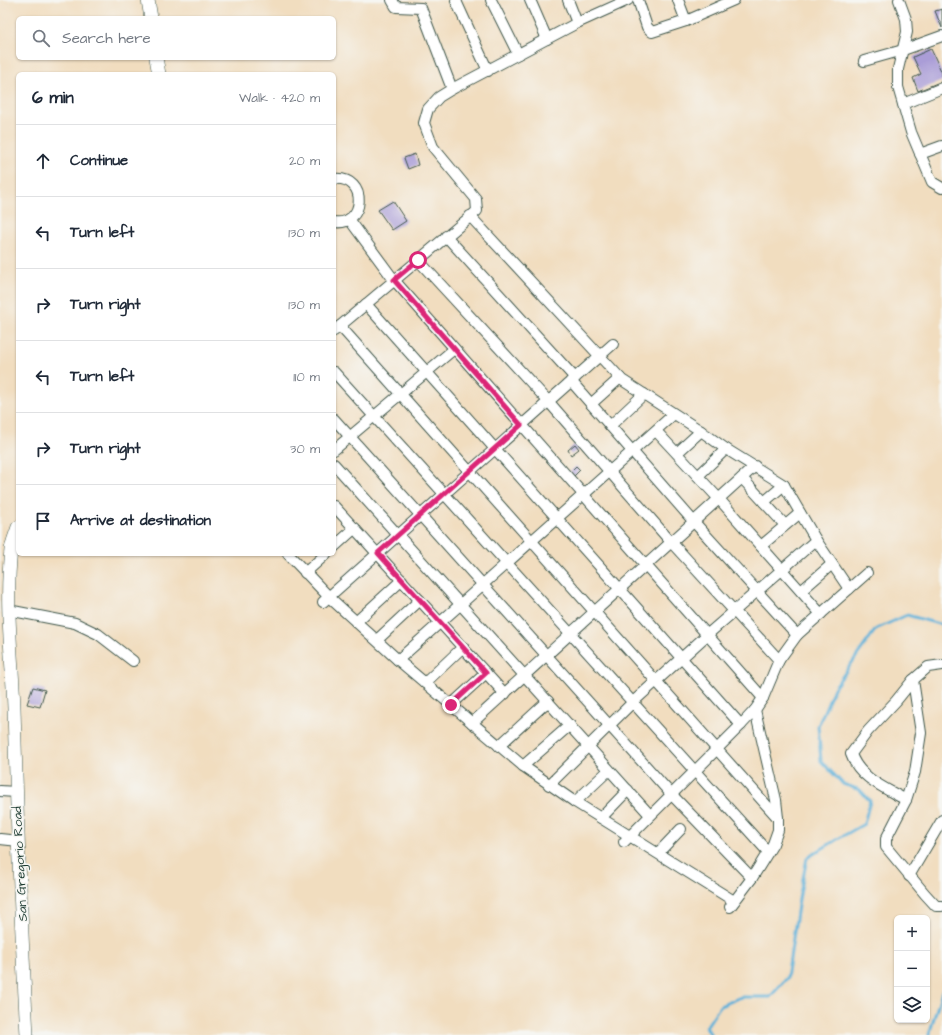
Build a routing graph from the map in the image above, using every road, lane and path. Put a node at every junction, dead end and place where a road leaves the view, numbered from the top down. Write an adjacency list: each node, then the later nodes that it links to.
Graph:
1 (148, 0): 14 (street)
2 (392, 0): 26 (street)
3 (457, 0): 23 (street)
4 (491, 0): 20 (street)
5 (530, 0): 18 (street)
6 (568, 0): 16 (street)
7 (628, 0): 12 (street)
8 (638, 0): 15 (street)
9 (678, 0): 15 (street)
10 (734, 0): 13 (street)
11 (899, 0): 19 (street)
12 (610, 4): 16 (street)
13 (715, 4): 15 (street)
14 (150, 16)
15 (686, 21)
16 (577, 23): 18 (street)
17 (942, 36): 19 (street)
18 (546, 39): 20 (street)
19 (903, 50): 22 (street); 27 (street)
20 (518, 54): 23 (street)
21 (156, 60): 24 (street)
22 (864, 61)
23 (488, 71): 26 (street)
24 (159, 72)
25 (942, 88): 27 (street)
26 (452, 89): 32 (street)
27 (903, 104): 29 (street)
28 (942, 146): 29 (street)
29 (920, 154): 31 (street)
30 (336, 179): 33 (street)
31 (942, 188)
32 (470, 216): 35 (street); 42 (street)
33 (348, 219): 34 (street); 37 (street)
34 (336, 222)
35 (446, 236): 36 (street); 46 (street)
36 (418, 260): 37 (street); 49 (street)
37 (394, 280): 38 (street); 41 (street)
38 (366, 304): 39 (street); 43 (street)
39 (337, 329): 47 (street)
40 (613, 344): 42 (street)
41 (454, 349): 43 (street); 54 (street)
42 (599, 356): 45 (street); 46 (street)
43 (427, 372): 47 (street); 60 (street)
44 (336, 374): 52 (street)
45 (620, 378): 48 (street); 50 (street)
46 (573, 379): 49 (street); 50 (street)
47 (401, 394): 52 (street); 66 (street)
48 (644, 394): 51 (street); 55 (street)
49 (548, 401): 54 (street); 67 (street)
50 (591, 404): 55 (street)
51 (674, 414): 56 (street); 57 (street)
52 (374, 416): 58 (street); 71 (street)
53 (336, 421): 58 (street)
54 (521, 425): 60 (street); 72 (street)
55 (610, 426): 62 (street)
56 (656, 430): 62 (street); 63 (street)
57 (701, 431): 61 (street); 63 (street)
58 (350, 436): 59 (street); 77 (street)
59 (336, 448)
60 (494, 448): 66 (street); 78 (street)
61 (726, 450): 65 (street); 68 (street)
62 (632, 451): 67 (street); 79 (street)
63 (677, 454): 68 (street)
64 (336, 466): 83 (street)
65 (755, 466): 69 (street); 70 (street)
66 (469, 471): 71 (street); 85 (street)
67 (610, 472): 72 (street); 86 (street)
68 (698, 476): 73 (street)
69 (742, 478): 73 (street); 74 (street)
70 (784, 485): 74 (street); 76 (street)
71 (444, 494): 77 (street); 92 (street)
72 (584, 494): 78 (street); 94 (street)
73 (719, 499): 79 (street); 88 (street)
74 (764, 502): 80 (street)
75 (336, 508): 81 (street)
76 (800, 512): 80 (street); 84 (street)
77 (420, 515): 83 (street); 99 (street)
78 (557, 518): 85 (street); 100 (street)
79 (694, 522): 86 (street); 102 (street)
80 (785, 525): 88 (street)
81 (354, 528): 87 (street); 89 (street)
82 (16, 533): 107 (street, San Gregorio Road)
83 (398, 535): 89 (street); 106 (street)
84 (816, 540): 93 (street); 95 (street)
85 (531, 541): 92 (street); 109 (street)
86 (671, 542): 94 (street); 108 (street)
87 (336, 545)
88 (761, 546): 95 (street)
89 (378, 553): 98 (street); 104 (street)
90 (290, 556): 96 (street)
91 (324, 556): 96 (street)
92 (506, 563): 99 (street); 113 (street)
93 (832, 564): 101 (street); 103 (street)
94 (646, 565): 100 (street); 114 (street)
95 (782, 570): 102 (street); 103 (street)
96 (305, 573): 104 (street)
97 (867, 573): 101 (street)
98 (402, 580): 105 (street); 111 (street)
99 (482, 584): 106 (street); 118 (street)
100 (620, 589): 109 (street); 119 (street)
101 (849, 589): 110 (street)
102 (757, 591): 108 (street); 115 (street)
103 (801, 591): 110 (street)
104 (326, 599): 111 (street)
105 (420, 600): 112 (street); 116 (street)
106 (460, 604): 112 (street); 125 (street)
107 (8, 610): 122 (street); 148 (street, San Gregorio Road)
108 (734, 611): 114 (street); 121 (street)
109 (595, 612): 113 (street); 127 (street)
110 (821, 614): 115 (street)
111 (356, 622): 116 (street)
112 (440, 622): 117 (street); 120 (street)
113 (570, 634): 118 (street); 132 (street)
114 (708, 634): 119 (street); 130 (street)
115 (798, 635): 121 (street)
116 (377, 640): 120 (street)
117 (463, 647): 124 (street); 128 (street)
118 (547, 655): 125 (street); 136 (street)
119 (681, 658): 127 (street); 137 (street)
120 (398, 660): 128 (street)
121 (779, 660): 130 (street)
122 (132, 661)
123 (942, 665): 126 (street)
124 (486, 673): 129 (street); 133 (street)
125 (525, 676): 129 (street); 131 (street)
126 (912, 680): 150 (street); 150 (street)
127 (656, 681): 132 (street); 141 (street)
128 (425, 683): 133 (street)
129 (505, 694): 135 (street)
130 (763, 698): 134 (street)
131 (548, 701): 138 (street); 139 (street)
132 (632, 703): 136 (street); 144 (street)
133 (451, 705): 135 (street)
134 (755, 710): 137 (street); 154 (street)
135 (472, 723): 139 (street)
136 (610, 725): 140 (street); 149 (street)
137 (741, 725): 141 (street)
138 (570, 726): 140 (street); 142 (street)
139 (498, 746): 142 (street)
140 (588, 746): 143 (street); 145 (street)
141 (717, 749): 144 (street); 154 (street)
142 (523, 766): 145 (street)
143 (609, 770): 146 (street); 151 (street)
144 (694, 772): 149 (street); 160 (street)
145 (549, 785): 151 (street)
146 (628, 790): 152 (street); 153 (street)
147 (0, 791): 148 (street)
148 (16, 792): 159 (street, San Gregorio Road)
149 (671, 794): 152 (street); 163 (street)
150 (906, 800): 162 (street)
151 (575, 802): 153 (street)
152 (650, 815): 157 (street)
153 (601, 818): 157 (street)
154 (778, 818): 160 (street)
155 (942, 820): 162 (street)
156 (682, 829): 161 (street)
157 (626, 838): 161 (street)
158 (0, 840): 159 (street)
159 (19, 841): 165 (street, San Gregorio Road)
160 (768, 852): 163 (street)
161 (658, 853): 163 (street)
162 (909, 876): 164 (street)
163 (752, 878)
164 (942, 906)
165 (27, 1035)

